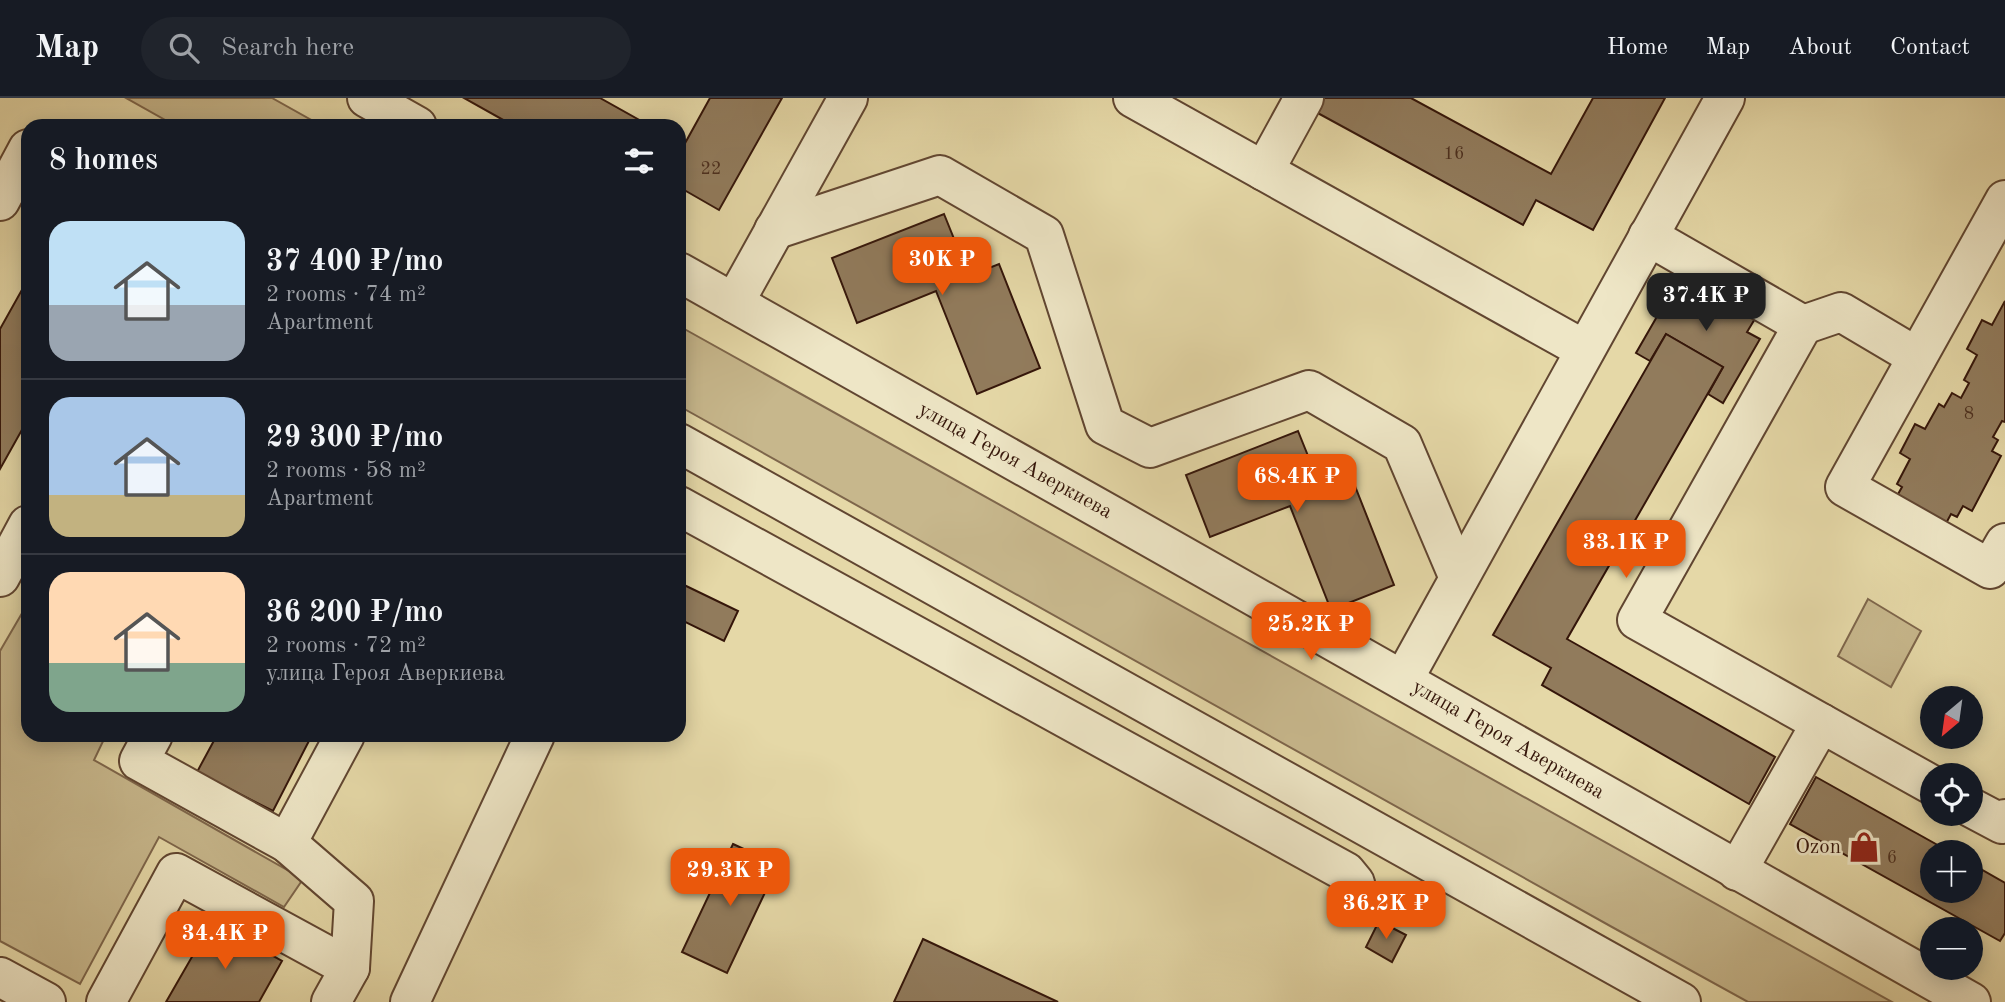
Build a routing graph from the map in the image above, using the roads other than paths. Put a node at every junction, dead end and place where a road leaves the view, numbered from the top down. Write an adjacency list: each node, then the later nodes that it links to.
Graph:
1 (848, 98): 9 (street)
2 (1133, 98): 6 (street)
3 (1304, 98): 6 (street)
4 (1725, 98): 10 (street)
5 (21, 162): 8 (street)
6 (1264, 171): 14 (street)
7 (2005, 200): 15 (street)
8 (0, 201)
9 (774, 230): 12 (street); 21 (street)
10 (1648, 236): 13 (street); 14 (street)
11 (686, 276): 12 (street, улица Героя Аверкиева)
12 (734, 303): 22 (street, улица Героя Аверкиева)
13 (1803, 325): 15 (street); 23 (street)
14 (1585, 350): 21 (street)
15 (1917, 357): 19 (street)
16 (686, 447): 39 (street)
17 (686, 510): 32 (street)
18 (21, 538): 20 (street)
19 (2005, 543)
20 (0, 576)
21 (1460, 578): 22 (street)
22 (1404, 680): 31 (street, улица Героя Аверкиева)
23 (1821, 723): 27 (street); 31 (street)
24 (149, 742): 30 (street)
25 (341, 742): 30 (street)
26 (532, 742): 38 (street)
27 (1920, 778)
28 (1983, 814): 29 (street)
29 (2005, 819)
30 (287, 843): 33 (street)
31 (1737, 871): 40 (street, улица Героя Аверкиева)
32 (1358, 901)
33 (350, 968): 36 (street); 37 (street)
34 (0, 977): 35 (street)
35 (46, 1002)
36 (106, 1002)
37 (331, 1002)
38 (410, 1002)
39 (1682, 1002)
40 (1971, 1002)

